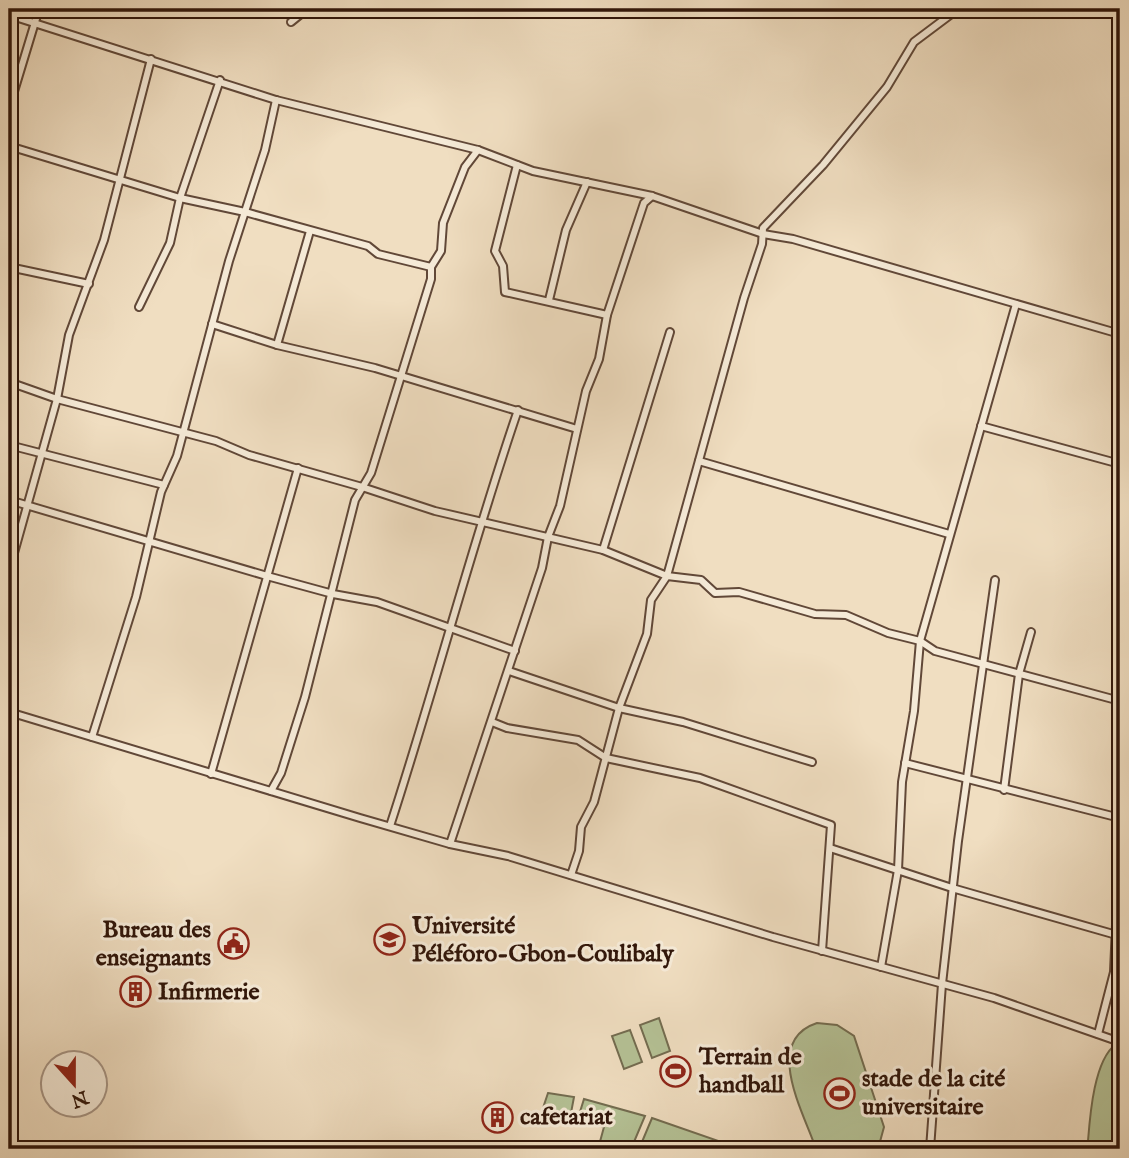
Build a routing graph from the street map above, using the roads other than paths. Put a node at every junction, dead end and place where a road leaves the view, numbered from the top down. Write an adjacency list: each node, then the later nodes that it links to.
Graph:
1 (39, 9): 6 (street)
2 (307, 9): 5 (street)
3 (958, 9): 21 (street)
4 (9, 15): 6 (street)
5 (291, 22)
6 (35, 23): 7 (street); 9 (street)
7 (151, 59): 8 (street); 15 (street)
8 (220, 80): 10 (street); 18 (street)
9 (12, 85): 11 (street)
10 (276, 100): 13 (street); 19 (street)
11 (9, 108)
12 (9, 146): 15 (street)
13 (478, 150): 14 (street); 23 (street)
14 (517, 165): 16 (street); 25 (street)
15 (118, 179): 18 (street); 24 (street)
16 (587, 182): 17 (street); 25 (street)
17 (652, 196): 21 (street); 28 (street)
18 (180, 198): 19 (street); 27 (street)
19 (245, 212): 20 (street); 29 (street)
20 (310, 231): 23 (street); 32 (street)
21 (763, 234): 26 (street); 42 (street)
22 (9, 267): 24 (street)
23 (431, 267): 33 (street)
24 (89, 284): 35 (street)
25 (549, 300): 28 (street)
26 (1016, 304): 31 (street); 37 (street)
27 (139, 307)
28 (607, 315): 38 (street)
29 (212, 324): 32 (street); 39 (street)
30 (670, 332): 53 (street)
31 (1120, 334)
32 (277, 345): 33 (street)
33 (401, 377): 36 (street); 46 (street)
34 (9, 382): 35 (street)
35 (57, 399): 39 (street); 41 (street)
36 (518, 410): 38 (street); 49 (street)
37 (982, 426): 43 (street); 50 (street)
38 (577, 429): 51 (street)
39 (181, 434): 44 (street); 45 (street)
40 (9, 445): 41 (street)
41 (41, 455): 45 (street); 48 (street)
42 (699, 461): 50 (street); 56 (street)
43 (1120, 464)
44 (298, 468): 46 (street); 55 (street)
45 (164, 485): 52 (street)
46 (362, 486): 49 (street); 58 (street)
47 (9, 500): 48 (street)
48 (27, 505): 52 (street); 54 (street)
49 (481, 524): 51 (street); 59 (street)
50 (949, 534): 61 (street)
51 (548, 537): 53 (street); 62 (street)
52 (149, 542): 55 (street); 70 (street)
53 (603, 550): 56 (street)
54 (9, 571)
55 (267, 576): 58 (street); 74 (street)
56 (667, 576): 61 (street); 67 (street)
57 (995, 580): 63 (street)
58 (332, 594): 59 (street); 77 (street)
59 (452, 628): 62 (street); 79 (street)
60 (1031, 632): 65 (street)
61 (920, 641): 63 (street); 73 (street)
62 (515, 652): 64 (street)
63 (984, 666): 65 (street); 75 (street)
64 (509, 671): 67 (street); 69 (street)
65 (1019, 674): 66 (street); 76 (street)
66 (1120, 701)
67 (619, 708): 71 (street); 72 (street)
68 (9, 712): 70 (street)
69 (492, 722): 71 (street); 81 (street)
70 (92, 737): 74 (street)
71 (606, 758): 82 (street); 84 (street)
72 (812, 762)
73 (905, 763): 75 (street); 83 (street)
74 (211, 774): 77 (street)
75 (967, 776): 76 (street); 85 (street)
76 (1004, 790): 78 (street)
77 (271, 791): 79 (street)
78 (1120, 817)
79 (390, 826): 81 (street)
80 (1120, 832): 86 (street)
81 (450, 844): 84 (street)
82 (830, 848): 83 (street); 87 (street)
83 (898, 870): 85 (street); 88 (street)
84 (572, 874): 87 (street)
85 (952, 888): 86 (street); 89 (street)
86 (1117, 934): 90 (street)
87 (822, 951): 88 (street)
88 (881, 967): 89 (street)
89 (942, 984): 90 (street); 92 (street)
90 (1098, 1034): 91 (street)
91 (1120, 1042)
92 (930, 1149)

